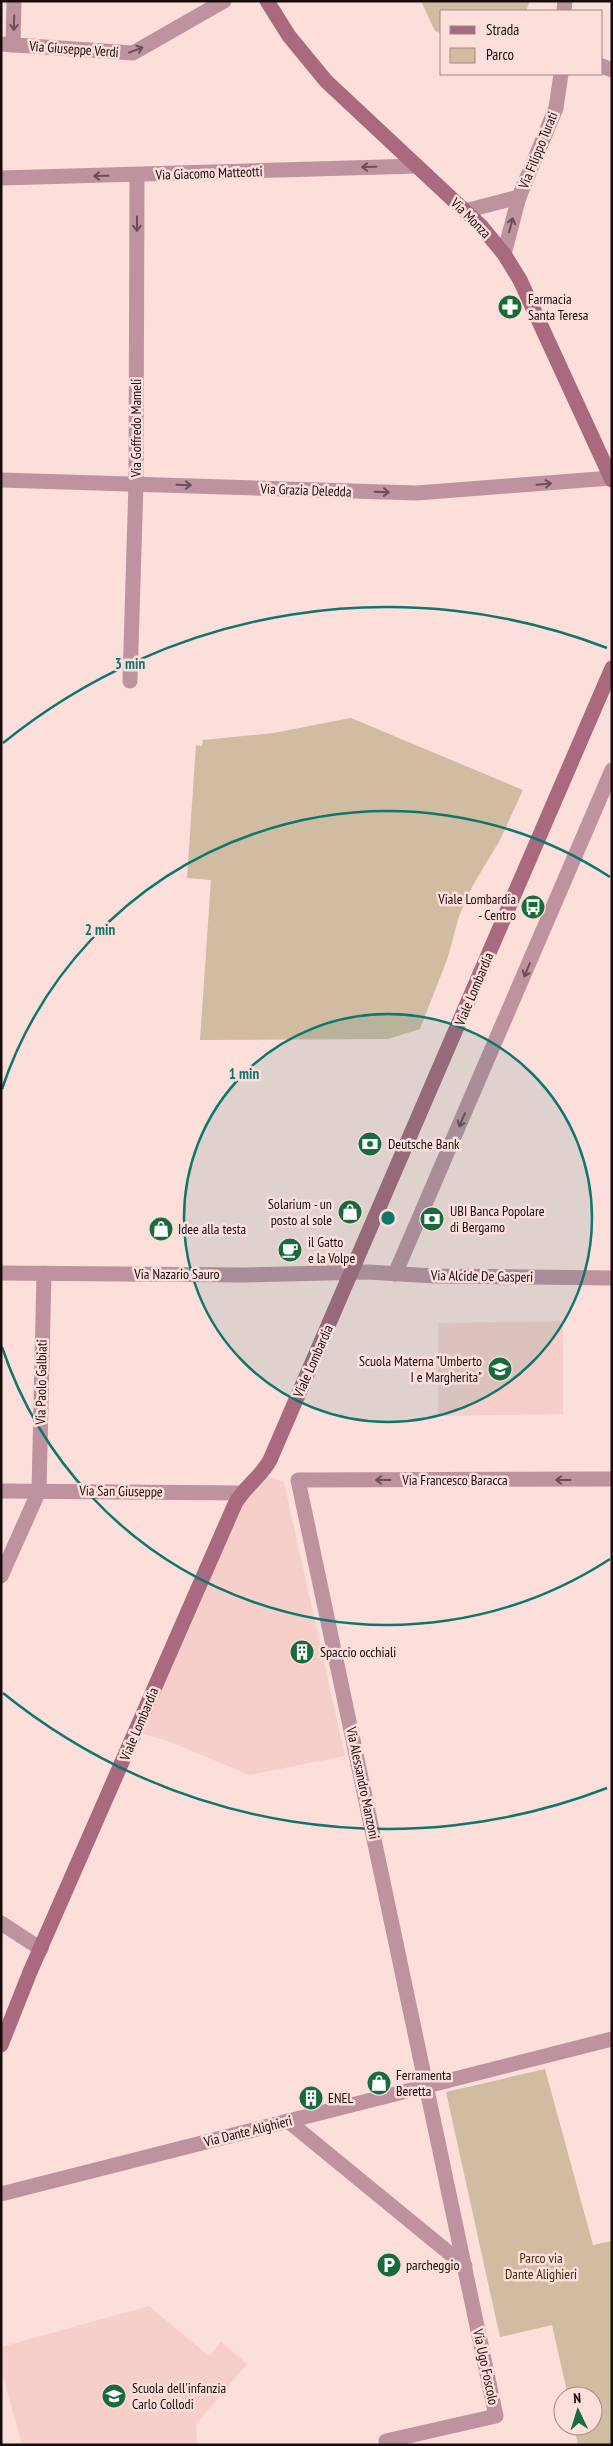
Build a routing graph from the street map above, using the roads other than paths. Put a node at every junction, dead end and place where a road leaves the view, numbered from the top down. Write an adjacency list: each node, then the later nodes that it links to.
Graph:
1 (14, 1): 4 (street, one-way to 4)
2 (224, 1): 4 (street, Via Giuseppe Verdi, one-way to 2)
3 (268, 1): 6 (main road, Via Monza)
4 (7, 45)
5 (560, 75): 9 (street, Via Filippo Turati)
6 (418, 166): 7 (street, Via Giacomo Matteotti, one-way to 7); 10 (main road, Via Monza)
7 (137, 176): 8 (street, Via Giacomo Matteotti, one-way to 8); 14 (street, Via Goffredo Mameli, one-way to 14)
8 (1, 178)
9 (519, 197): 10 (street, Via Filippo Turati); 11 (street, Via Filippo Turati, one-way to 9)
10 (465, 211): 11 (main road, Via Monza)
11 (504, 254): 12 (main road, Via Monza)
12 (611, 479): 14 (street, Via Grazia Deledda, one-way to 12)
13 (1, 480): 14 (street, Via Grazia Deledda)
14 (136, 483): 16 (street, Via Goffredo Mameli)
15 (612, 668): 18 (main road, Viale Lombardia)
16 (130, 681)
17 (612, 770): 21 (street, one-way to 21)
18 (352, 1272): 20 (street, Via Nazario Sauro); 21 (street, Via Alcide De Gasperi); 27 (main road, Viale Lombardia)
19 (1, 1273): 20 (street, Via Nazario Sauro)
20 (44, 1273): 25 (street, Via Paolo Galbiati)
21 (395, 1274): 22 (street, Via Alcide De Gasperi)
22 (612, 1278)
23 (612, 1479): 24 (street, Via Francesco Baracca, one-way to 24)
24 (298, 1480): 33 (street, Via Alessandro Manzoni)
25 (38, 1490): 26 (street, Via San Giuseppe); 27 (street, Via San Giuseppe); 28 (street)
26 (1, 1491)
27 (242, 1493): 30 (main road, Viale Lombardia)
28 (1, 1576)
29 (1, 1924): 30 (street)
30 (41, 1949): 32 (main road, Viale Lombardia)
31 (612, 2039): 33 (street, Via Dante Alighieri)
32 (1, 2045)
33 (427, 2085): 34 (street, Via Dante Alighieri); 36 (street, Via Ugo Foscolo)
34 (288, 2121): 35 (street, Via Dante Alighieri); 36 (street)
35 (1, 2194)
36 (465, 2266): 37 (street, Via Ugo Foscolo)
37 (386, 2441)

